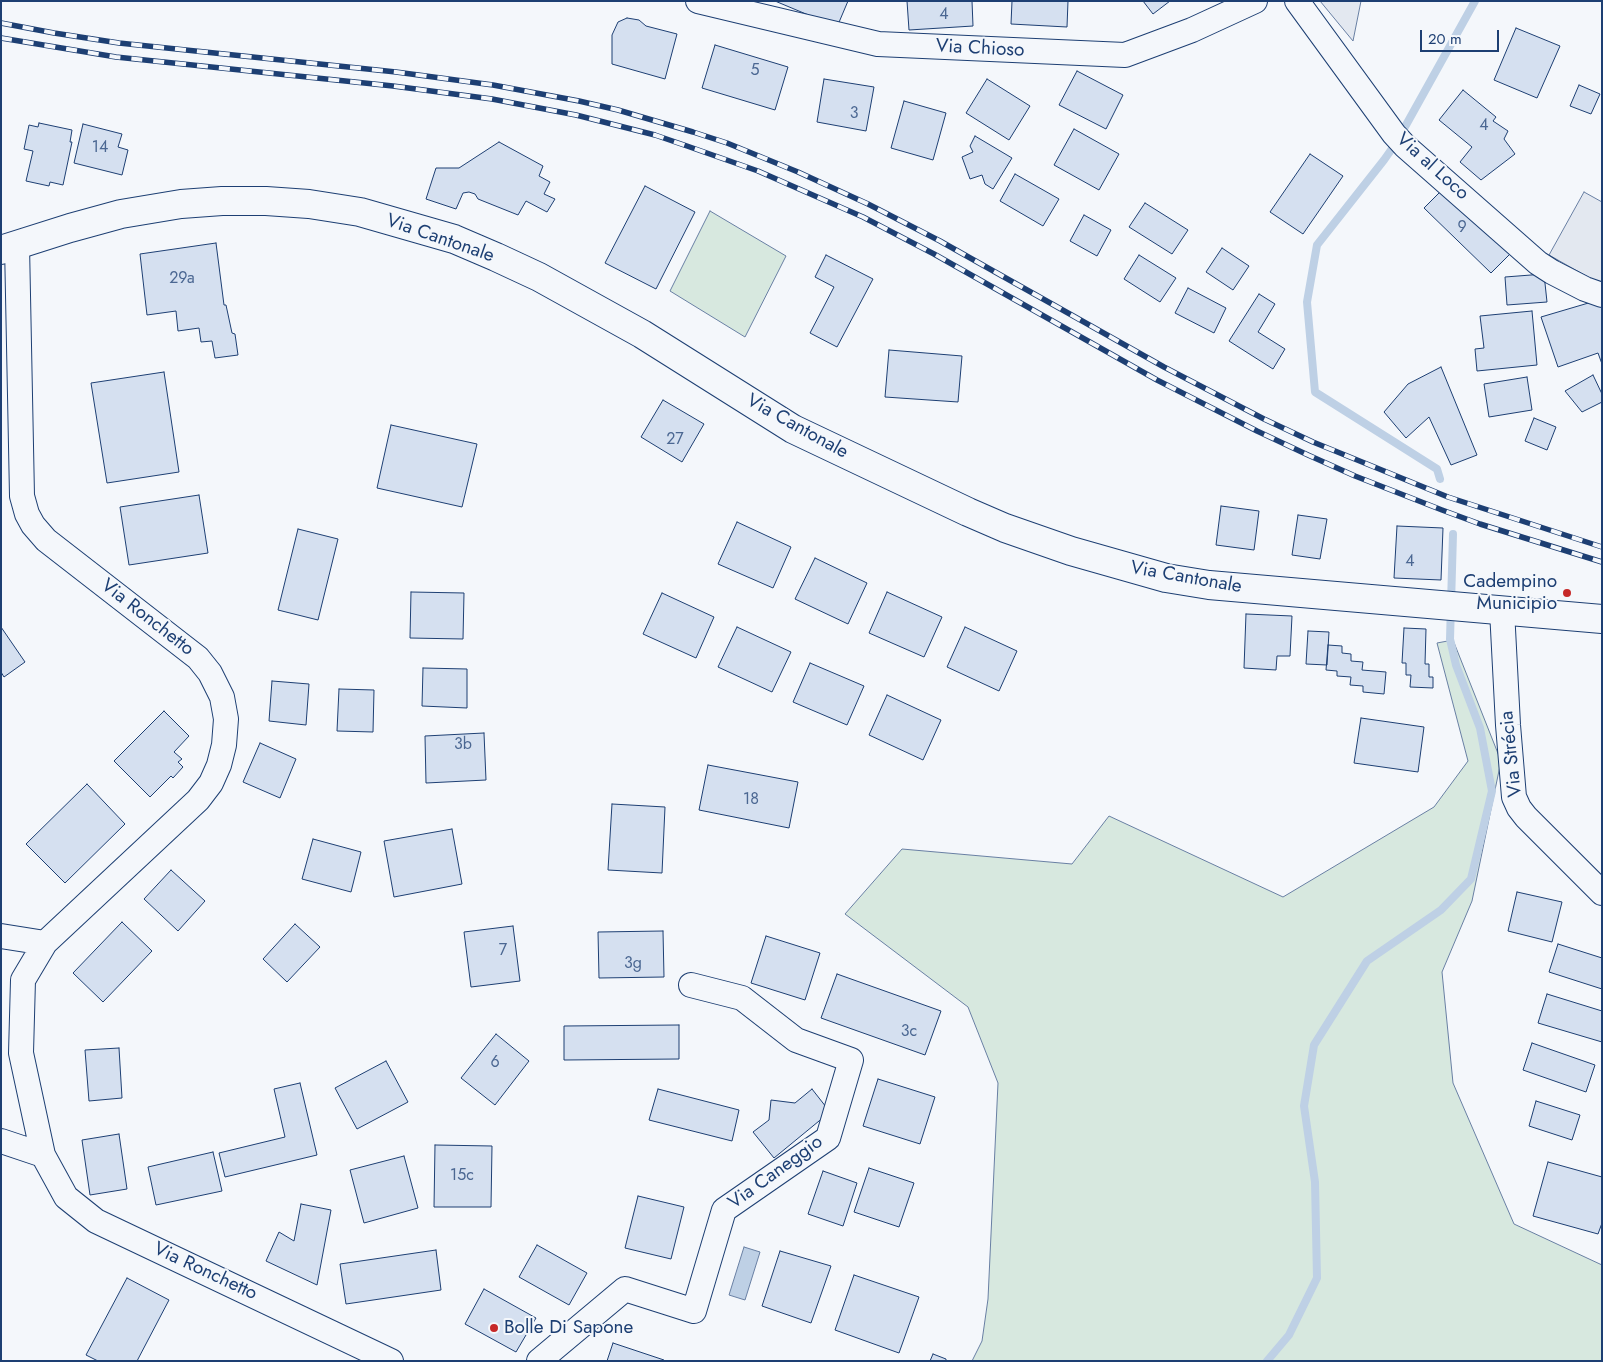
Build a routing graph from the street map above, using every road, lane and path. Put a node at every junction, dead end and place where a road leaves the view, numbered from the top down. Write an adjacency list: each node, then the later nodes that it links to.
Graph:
1 (698, 1): 2 (street, Via Chioso)
2 (1255, 1)
3 (1297, 1): 5 (street, Via al Loco)
4 (9, 248): 6 (main road, Via Cantonale); 10 (street, Via Ronchetto)
5 (1602, 295)
6 (1489, 610): 7 (main road, Via Cantonale); 8 (street, Via Strécia)
7 (1602, 620)
8 (1602, 893)
9 (1, 936): 10 (street)
10 (45, 943): 13 (street, Via Ronchetto)
11 (691, 984): 15 (street, Via Caneggio)
12 (1, 1141): 13 (street)
13 (44, 1155): 14 (street, Via Ronchetto)
14 (392, 1361)
15 (539, 1361)

